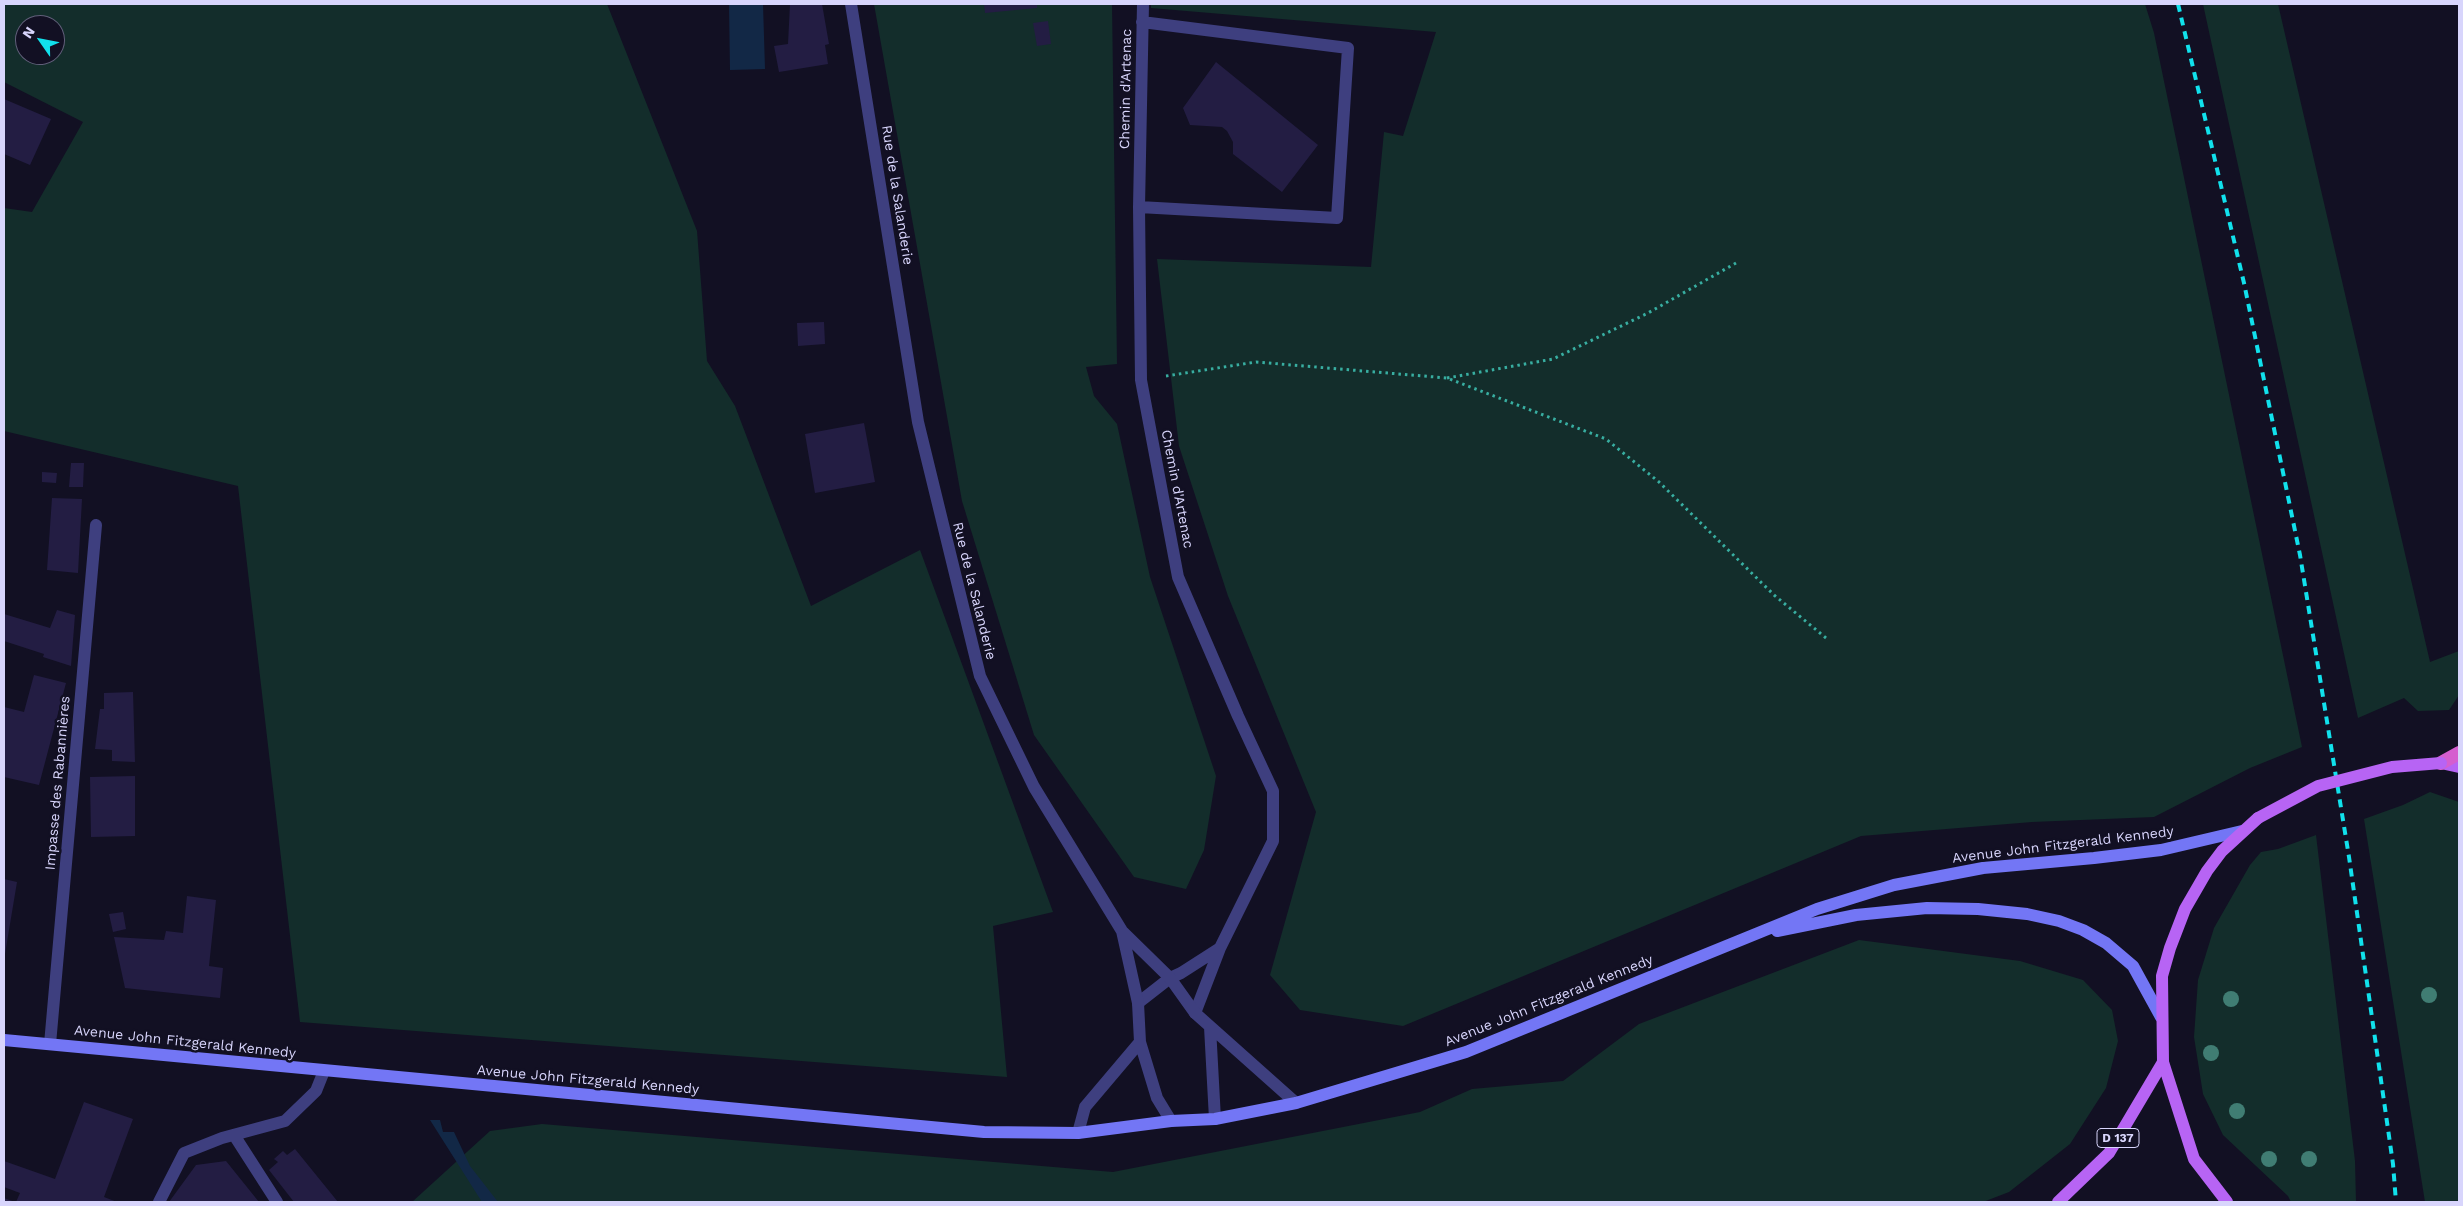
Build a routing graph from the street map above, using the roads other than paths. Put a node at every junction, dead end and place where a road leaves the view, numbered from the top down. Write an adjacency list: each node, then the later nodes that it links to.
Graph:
1 (851, 4): 10 (street, Rue de la Salanderie)
2 (1142, 4): 3 (street, Chemin d'Artenac)
3 (1142, 22): 4 (street, Chemin d'Artenac); 4 (street)
4 (1140, 207): 12 (street, Chemin d'Artenac)
5 (96, 525): 20 (street, Impasse des Rabannières)
6 (2459, 753): 7 (highway)
7 (2441, 763): 8 (main road); 9 (main road, bridge)
8 (2459, 767)
9 (2242, 831): 11 (main road, Avenue John Fitzgerald Kennedy); 16 (main road)
10 (1122, 931): 13 (street); 14 (street, Rue de la Salanderie)
11 (1746, 938): 16 (main road, Avenue John Fitzgerald Kennedy); 23 (main road, Avenue John Fitzgerald Kennedy)
12 (1220, 948): 13 (street); 15 (street, Chemin d'Artenac)
13 (1170, 978): 14 (street); 15 (street)
14 (1138, 1003): 19 (street, Rue de la Salanderie)
15 (1195, 1013): 17 (street)
16 (2161, 1016): 21 (main road)
17 (1210, 1027): 23 (street); 24 (street)
18 (4, 1040): 20 (main road, Avenue John Fitzgerald Kennedy)
19 (1140, 1042): 25 (street, Rue de la Salanderie); 26 (street)
20 (50, 1044): 22 (main road, Avenue John Fitzgerald Kennedy)
21 (2163, 1062): 30 (main road, D 137); 31 (main road)
22 (324, 1071): 26 (main road, Avenue John Fitzgerald Kennedy); 27 (street)
23 (1296, 1103): 24 (main road, Avenue John Fitzgerald Kennedy)
24 (1215, 1119): 25 (main road, Avenue John Fitzgerald Kennedy)
25 (1171, 1121): 26 (main road, Avenue John Fitzgerald Kennedy)
26 (1078, 1133)
27 (234, 1135): 28 (street); 29 (street)
28 (159, 1202)
29 (277, 1202)
30 (2058, 1202)
31 (2227, 1202)

